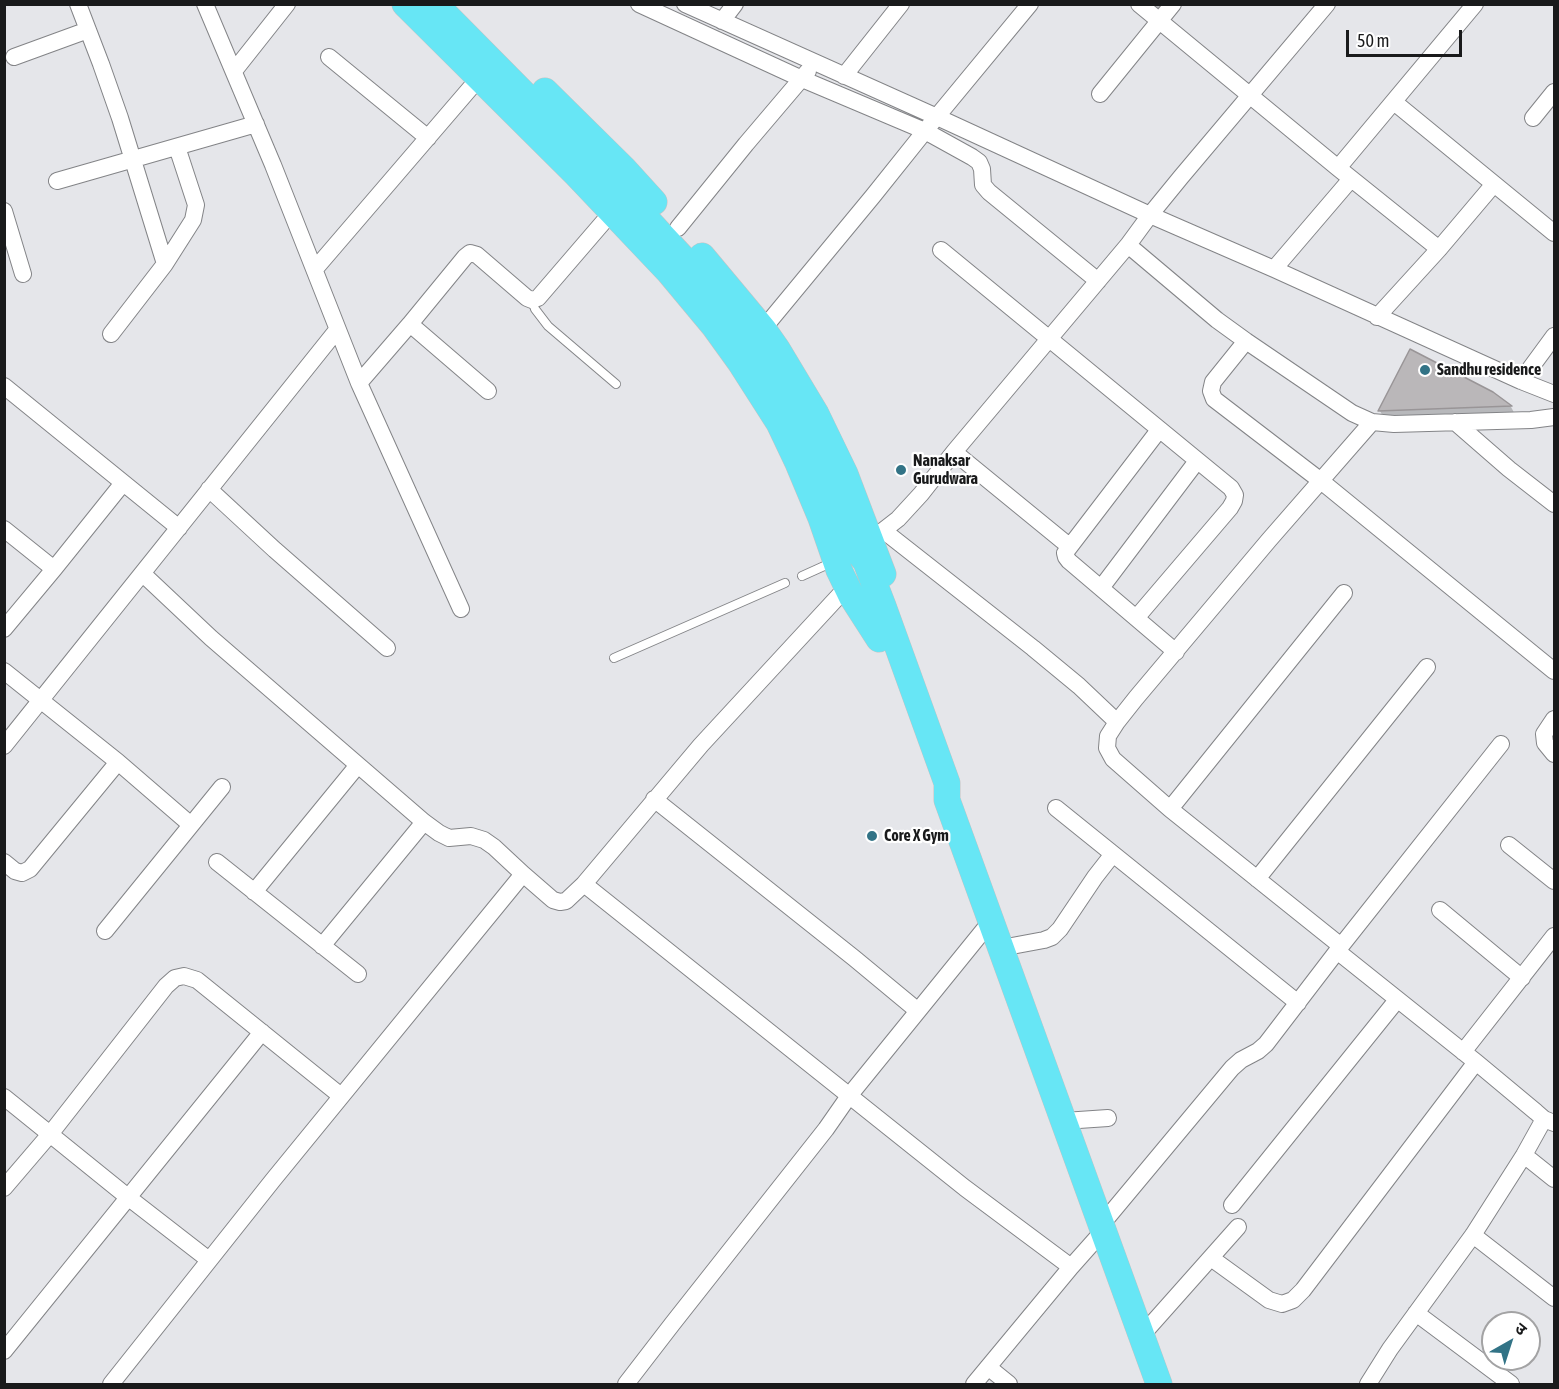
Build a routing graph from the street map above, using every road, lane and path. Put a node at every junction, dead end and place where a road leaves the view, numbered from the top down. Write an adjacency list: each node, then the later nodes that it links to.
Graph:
1 (78, 4): 18 (street)
2 (205, 4): 22 (street)
3 (287, 4): 22 (street)
4 (405, 4): 24 (main road)
5 (435, 4): 80 (main road)
6 (458, 4): 43 (main road)
7 (639, 4): 25 (street)
8 (685, 4): 16 (street)
9 (735, 4): 16 (street)
10 (901, 4): 23 (street)
11 (1030, 4): 30 (street)
12 (1139, 4): 17 (street)
13 (1173, 4): 17 (street)
14 (1327, 4): 28 (street)
15 (1475, 4): 29 (street)
16 (722, 21): 21 (street)
17 (1159, 21): 27 (street); 28 (street)
18 (88, 30): 19 (street); 36 (street)
19 (14, 57)
20 (329, 57): 34 (street)
21 (815, 63): 23 (street); 25 (street)
22 (234, 71): 32 (street)
23 (844, 76): 30 (street)
24 (479, 78): 34 (street); 41 (main road)
25 (802, 79): 33 (street); 43 (street)
26 (1554, 92): 31 (street)
27 (1100, 94)
28 (1249, 96): 37 (street); 42 (street)
29 (1394, 102): 37 (street); 39 (street)
30 (937, 117): 33 (street); 42 (street)
31 (1533, 118)
32 (256, 124): 35 (street); 49 (street)
33 (926, 131): 52 (street); 56 (street)
34 (428, 138): 49 (street)
35 (177, 147): 36 (street); 48 (street)
36 (133, 159): 38 (street); 48 (street)
37 (1344, 174): 46 (street); 50 (street)
38 (57, 181)
39 (1494, 184): 44 (street); 46 (street)
40 (4, 211): 51 (street)
41 (612, 212): 53 (street); 80 (main road)
42 (1150, 215): 45 (street); 50 (street)
43 (678, 228): 56 (main road)
44 (1554, 233)
45 (1128, 245): 52 (street); 61 (street)
46 (1439, 249): 54 (street)
47 (941, 250): 60 (street)
48 (165, 264): 58 (street)
49 (315, 269): 57 (street)
50 (1274, 269): 54 (street)
51 (23, 273)
52 (1098, 281): 60 (street)
53 (532, 300): 55 (street); 64 (lane)
54 (1377, 317): 62 (street)
55 (410, 324): 63 (street); 66 (street)
56 (762, 329): 80 (main road)
57 (337, 330): 63 (street); 76 (street)
58 (111, 334)
59 (1554, 336): 62 (street)
60 (1049, 340): 71 (street); 72 (street)
61 (1246, 341): 69 (street); 74 (street)
62 (1521, 381): 67 (street)
63 (359, 383): 89 (street)
64 (616, 384)
65 (4, 386): 75 (street)
66 (488, 391)
67 (1554, 394)
68 (1554, 417): 70 (street)
69 (1372, 422): 70 (street); 74 (street)
70 (1455, 422): 77 (street)
71 (1159, 430): 73 (street); 81 (street)
72 (954, 452): 80 (street); 81 (street)
73 (1197, 461): 87 (street); 90 (street)
74 (1321, 482): 94 (street); 98 (street)
75 (123, 483): 78 (street); 82 (street)
76 (209, 489): 78 (street); 93 (street)
77 (1554, 504)
78 (179, 528): 83 (street)
79 (4, 529): 82 (street)
80 (862, 545): 84 (lane); 86 (main road); 92 (main road); 101 (street)
81 (1069, 546): 87 (street)
82 (54, 569): 91 (street)
83 (143, 574): 99 (street); 106 (street)
84 (802, 576)
85 (785, 584): 95 (lane)
86 (847, 587): 92 (main road); 108 (street)
87 (1101, 588): 90 (street)
88 (1344, 593): 110 (street)
89 (461, 609)
90 (1137, 617): 94 (street)
91 (4, 629)
92 (886, 636): 123 (main road)
93 (387, 648)
94 (1176, 652): 101 (street)
95 (614, 658)
96 (1427, 667): 118 (street)
97 (4, 671): 99 (street)
98 (1554, 671)
99 (42, 700): 103 (street); 105 (street)
100 (1554, 719): 104 (street)
101 (1117, 722): 110 (street)
102 (1501, 744): 128 (street)
103 (4, 746)
104 (1554, 754)
105 (118, 762): 112 (street); 115 (street)
106 (358, 765): 111 (street); 121 (street)
107 (222, 787): 112 (street)
108 (654, 799): 120 (street); 133 (street)
109 (1056, 808): 114 (street)
110 (1170, 809): 118 (street)
111 (424, 822): 117 (street); 126 (street)
112 (191, 825): 124 (street)
113 (1509, 845): 119 (street)
114 (1113, 854): 127 (street); 132 (street)
115 (4, 862)
116 (217, 862): 121 (street)
117 (523, 874): 120 (street); 136 (street)
118 (1257, 879): 128 (street)
119 (1554, 881)
120 (584, 884): 137 (street)
121 (254, 892): 126 (street)
122 (1440, 910): 130 (street)
123 (991, 921): 127 (main road); 133 (street)
124 (105, 932)
125 (1554, 936): 130 (street)
126 (322, 946): 129 (street)
127 (1001, 948): 140 (main road)
128 (1339, 949): 131 (street); 132 (street)
129 (358, 974)
130 (1522, 978): 135 (street)
131 (1397, 1000): 135 (street); 147 (street)
132 (1298, 1004): 149 (street)
133 (918, 1011): 137 (street)
134 (262, 1032): 136 (street); 142 (street); 146 (street)
135 (1469, 1057): 141 (street); 151 (street)
136 (341, 1096): 152 (street)
137 (849, 1096): 153 (street); 160 (street)
138 (4, 1097): 142 (street)
139 (1107, 1118): 140 (street)
140 (1064, 1121): 149 (main road)
141 (1549, 1121): 143 (street)
142 (51, 1133): 145 (street); 146 (street)
143 (1524, 1155): 144 (street); 150 (street)
144 (1554, 1179)
145 (4, 1188)
146 (129, 1198): 152 (street); 157 (street)
147 (1232, 1205)
148 (1238, 1227): 151 (street)
149 (1102, 1228): 153 (street); 156 (main road)
150 (1473, 1235): 154 (street); 155 (street)
151 (1210, 1258): 156 (street)
152 (209, 1260): 159 (street)
153 (1071, 1267): 158 (street)
154 (1554, 1298)
155 (1416, 1313): 164 (street); 165 (street)
156 (1142, 1335): 163 (main road)
157 (4, 1352)
158 (988, 1367): 161 (street); 162 (street)
159 (111, 1384)
160 (626, 1384)
161 (974, 1384)
162 (1009, 1384)
163 (1159, 1384)
164 (1368, 1384)
165 (1511, 1384)

